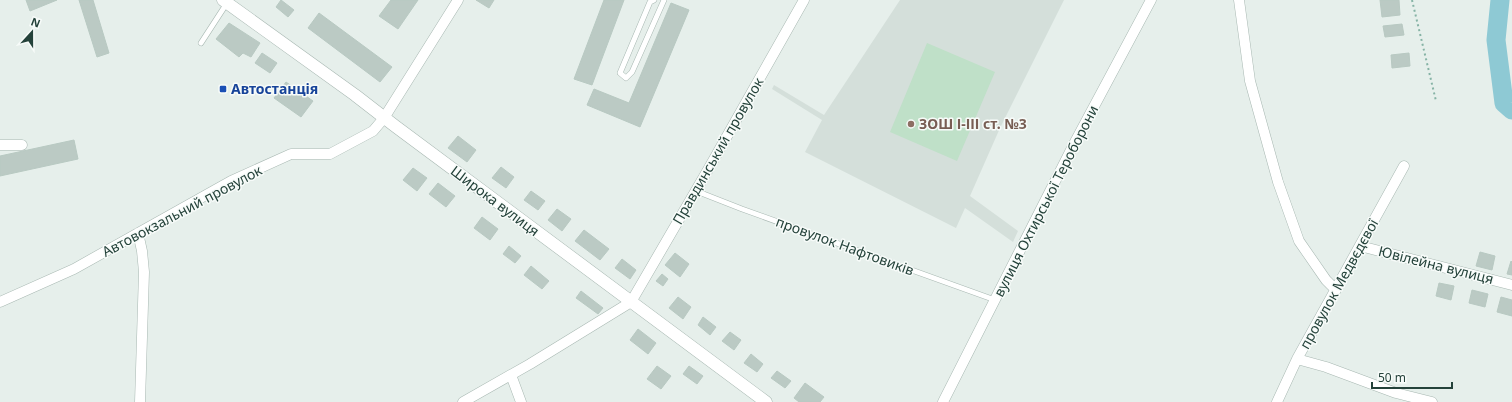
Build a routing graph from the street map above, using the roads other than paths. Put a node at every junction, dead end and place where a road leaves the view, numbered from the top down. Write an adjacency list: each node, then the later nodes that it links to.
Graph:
1 (458, 0): 9 (street, Автовокзальний провулок)
2 (654, 0): 3 (lane)
3 (664, 0)
4 (804, 0): 13 (street, Правдинський провулок)
5 (1151, 0): 18 (street, вулиця Охтирської Тероборони)
6 (1238, 0): 17 (street)
7 (225, 2): 8 (lane); 9 (street, Широка вулиця)
8 (201, 43)
9 (384, 118): 14 (street, Автовокзальний провулок); 20 (street, Широка вулиця)
10 (0, 145): 11 (street)
11 (22, 145)
12 (1404, 166): 15 (street, провулок Медвєдєвої)
13 (696, 191): 18 (lane, провулок Нафтовиків); 20 (street, Правдинський провулок)
14 (138, 233): 19 (street, Автовокзальний провулок); 23 (street)
15 (1360, 246): 16 (street, Ювілейна вулиця); 17 (street, провулок Медвєдєвої)
16 (1512, 285)
17 (1336, 290): 21 (street, провулок Медвєдєвої)
18 (995, 300): 27 (street, вулиця Охтирської Тероборони)
19 (0, 302)
20 (631, 302): 22 (street); 26 (street, Широка вулиця)
21 (1297, 359): 28 (street, провулок Медвєдєвої); 29 (street)
22 (510, 375): 24 (street); 25 (street)
23 (140, 402)
24 (463, 402)
25 (521, 402)
26 (766, 402)
27 (943, 402)
28 (1277, 402)
29 (1432, 402)

